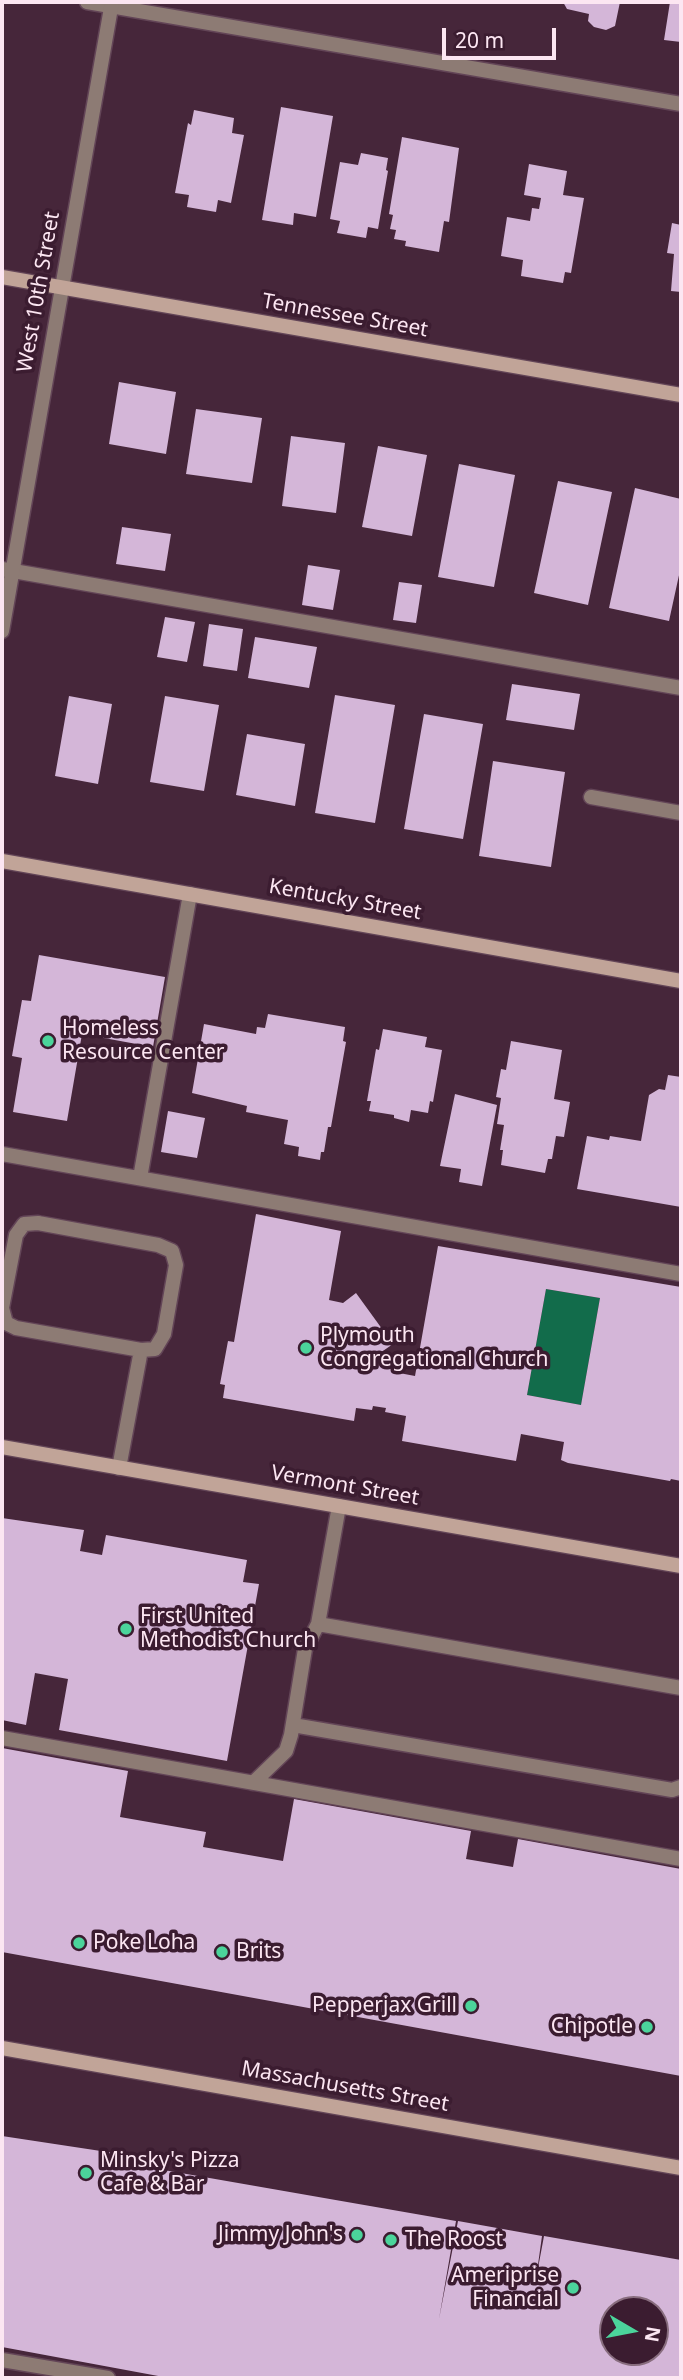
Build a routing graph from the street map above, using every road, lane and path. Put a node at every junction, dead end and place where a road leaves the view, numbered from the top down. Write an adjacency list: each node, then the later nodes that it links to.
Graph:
1 (87, 2): 2 (street)
2 (112, 4): 3 (street); 5 (street, West 10th Street)
3 (681, 104)
4 (2, 277): 5 (street, Tennessee Street)
5 (61, 288): 6 (street, Tennessee Street); 7 (street, West 10th Street)
6 (681, 396)
7 (7, 570): 8 (street, West 10th Street); 9 (street)
8 (2, 631)
9 (681, 688)
10 (591, 797): 11 (street)
11 (681, 813)
12 (2, 861): 13 (street, Kentucky Street)
13 (190, 894): 14 (street, Kentucky Street); 16 (street)
14 (681, 981)
15 (2, 1154): 16 (street)
16 (140, 1178): 17 (street)
17 (681, 1274)
18 (141, 1350): 18 (street); 20 (street)
19 (2, 1447): 20 (street, Vermont Street)
20 (119, 1468): 21 (street, Vermont Street)
21 (339, 1506): 22 (street, Vermont Street); 23 (street)
22 (681, 1566)
23 (318, 1624): 24 (street); 25 (street)
24 (681, 1688)
25 (293, 1725): 27 (street); 28 (street)
26 (2, 1738): 27 (street)
27 (253, 1783): 29 (street)
28 (681, 1787)
29 (681, 1859)
30 (2, 2048): 31 (street, Massachusetts Street)
31 (681, 2168)
32 (2, 2360): 33 (street)
33 (107, 2378)

